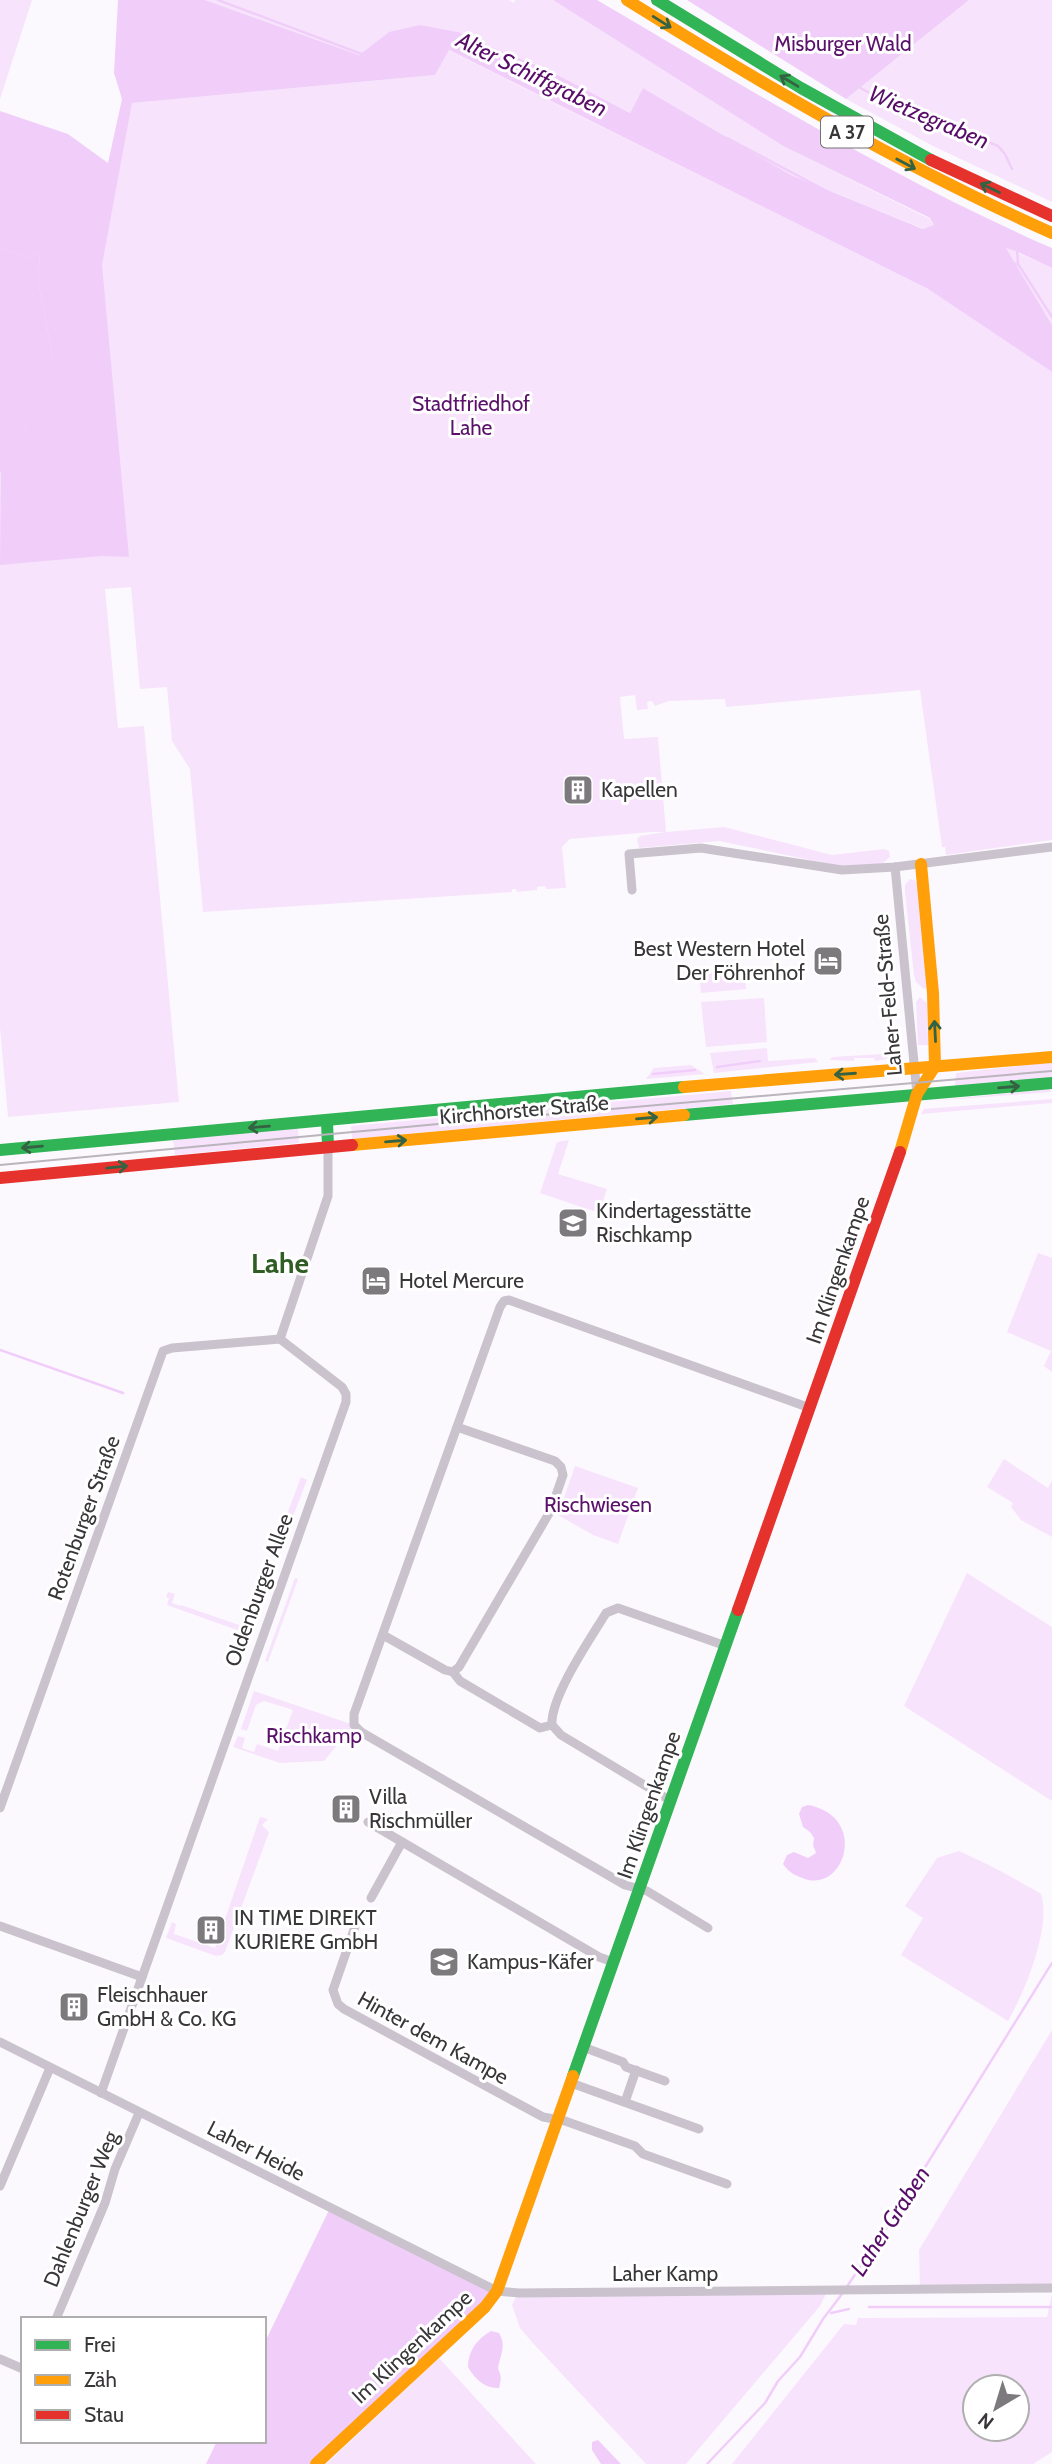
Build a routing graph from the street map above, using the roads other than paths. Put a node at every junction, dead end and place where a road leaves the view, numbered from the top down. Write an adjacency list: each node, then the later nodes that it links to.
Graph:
1 (627, 0): 4 (main road, A 37, one-way to 4)
2 (657, 0): 3 (main road, A 37, one-way to 2)
3 (1052, 216)
4 (1052, 233)
5 (1052, 847): 6 (street)
6 (921, 864): 7 (street); 10 (main road, Laher-Feld-Straße, one-way to 6)
7 (895, 867): 8 (street); 11 (street, Laher-Feld-Straße)
8 (632, 890)
9 (1052, 1057): 10 (main road, Kirchhorster Straße)
10 (935, 1066): 11 (main road, Kirchhorster Straße); 13 (main road, Laher-Feld-Straße)
11 (913, 1068): 13 (street, Laher-Feld-Straße); 14 (main road, Kirchhorster Straße, one-way to 14)
12 (1052, 1083): 13 (main road, Kirchhorster Straße, one-way to 12)
13 (917, 1094): 15 (main road, Kirchhorster Straße, one-way to 13); 19 (main road, Im Klingenkampe)
14 (327, 1121): 15 (main road); 16 (main road, Kirchhorster Straße, one-way to 16)
15 (328, 1147): 17 (main road, Kirchhorster Straße, one-way to 15); 18 (street)
16 (0, 1150)
17 (0, 1178)
18 (280, 1339): 26 (street, Rotenburger Straße); 35 (street, Oldenburger Allee)
19 (810, 1408): 20 (street); 22 (main road, Im Klingenkampe)
20 (457, 1427): 21 (street); 23 (street)
21 (383, 1635): 23 (street); 29 (street)
22 (726, 1646): 24 (street); 25 (main road, Im Klingenkampe)
23 (453, 1672): 24 (street)
24 (552, 1725): 25 (street)
25 (671, 1801): 29 (main road, Im Klingenkampe)
26 (0, 1808)
27 (368, 1822): 28 (street)
28 (402, 1842): 30 (street); 34 (street)
29 (639, 1889): 33 (street); 34 (main road, Im Klingenkampe)
30 (371, 1898)
31 (358, 1918): 45 (street, Hinter dem Kampe)
32 (0, 1926): 35 (street)
33 (708, 1928)
34 (613, 1962): 37 (main road, Im Klingenkampe)
35 (142, 1977): 42 (street, Oldenburger Allee)
36 (0, 2042): 38 (street, Laher Heide)
37 (583, 2047): 39 (street); 41 (main road, Im Klingenkampe)
38 (50, 2068): 42 (street, Laher Heide); 48 (street)
39 (636, 2070): 40 (street); 43 (street)
40 (665, 2081)
41 (571, 2083): 43 (street); 45 (main road, Im Klingenkampe)
42 (101, 2093): 44 (street, Laher Heide)
43 (625, 2102): 46 (street)
44 (139, 2113): 50 (street, Laher Heide); 51 (street, Dahlenburger Weg)
45 (557, 2120): 47 (street); 50 (main road, Im Klingenkampe)
46 (699, 2129)
47 (727, 2184)
48 (0, 2186)
49 (1052, 2288): 50 (street, Laher Kamp)
50 (497, 2291): 54 (main road, Im Klingenkampe)
51 (57, 2317)
52 (0, 2360): 53 (street)
53 (21, 2368)
54 (316, 2464)

